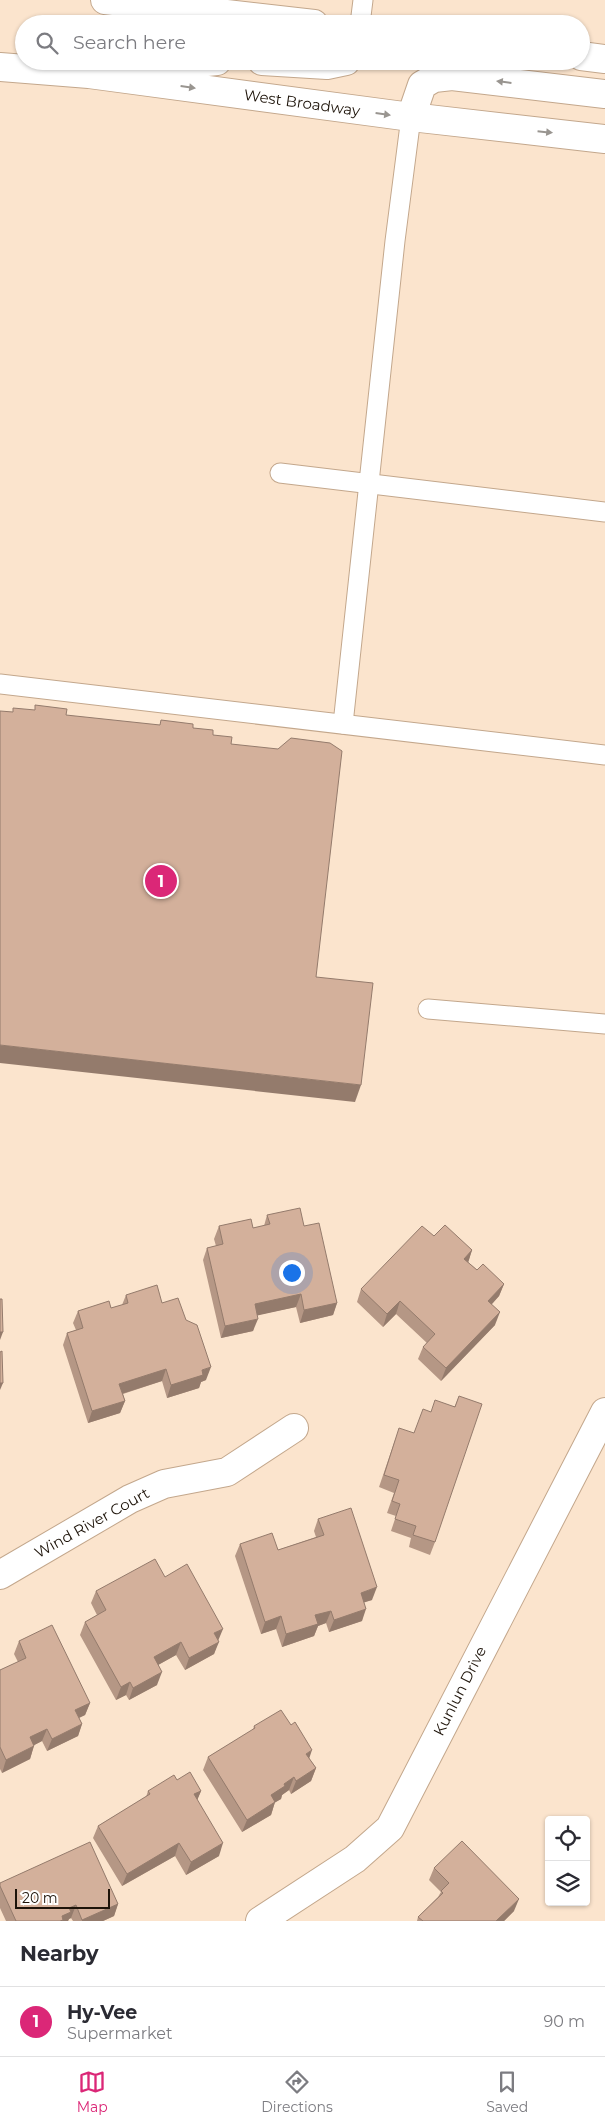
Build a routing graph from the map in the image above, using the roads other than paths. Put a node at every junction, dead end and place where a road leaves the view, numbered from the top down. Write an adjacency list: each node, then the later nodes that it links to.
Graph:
1 (105, 0): 3 (main road)
2 (363, 0): 4 (lane)
3 (236, 15)
4 (361, 15)
5 (590, 57): 6 (main road)
6 (605, 59)
7 (0, 67): 8 (main road, West Broadway)
8 (15, 68)
9 (38, 70): 11 (main road, West Broadway)
10 (128, 70): 11 (main road)
11 (89, 74): 13 (main road, West Broadway, one-way to 13)
12 (605, 94): 13 (main road, one-way to 13)
13 (412, 118): 14 (main road, West Broadway, one-way to 14); 16 (lane)
14 (605, 139)
15 (280, 473): 16 (lane)
16 (369, 484): 17 (lane); 19 (lane)
17 (605, 512)
18 (0, 684): 19 (lane)
19 (343, 724): 20 (lane)
20 (605, 755)
21 (428, 1009): 22 (lane)
22 (605, 1024)
23 (605, 1412): 26 (main road, Kunlun Drive)
24 (294, 1428): 25 (main road, Wind River Court)
25 (0, 1575)
26 (260, 1921)

